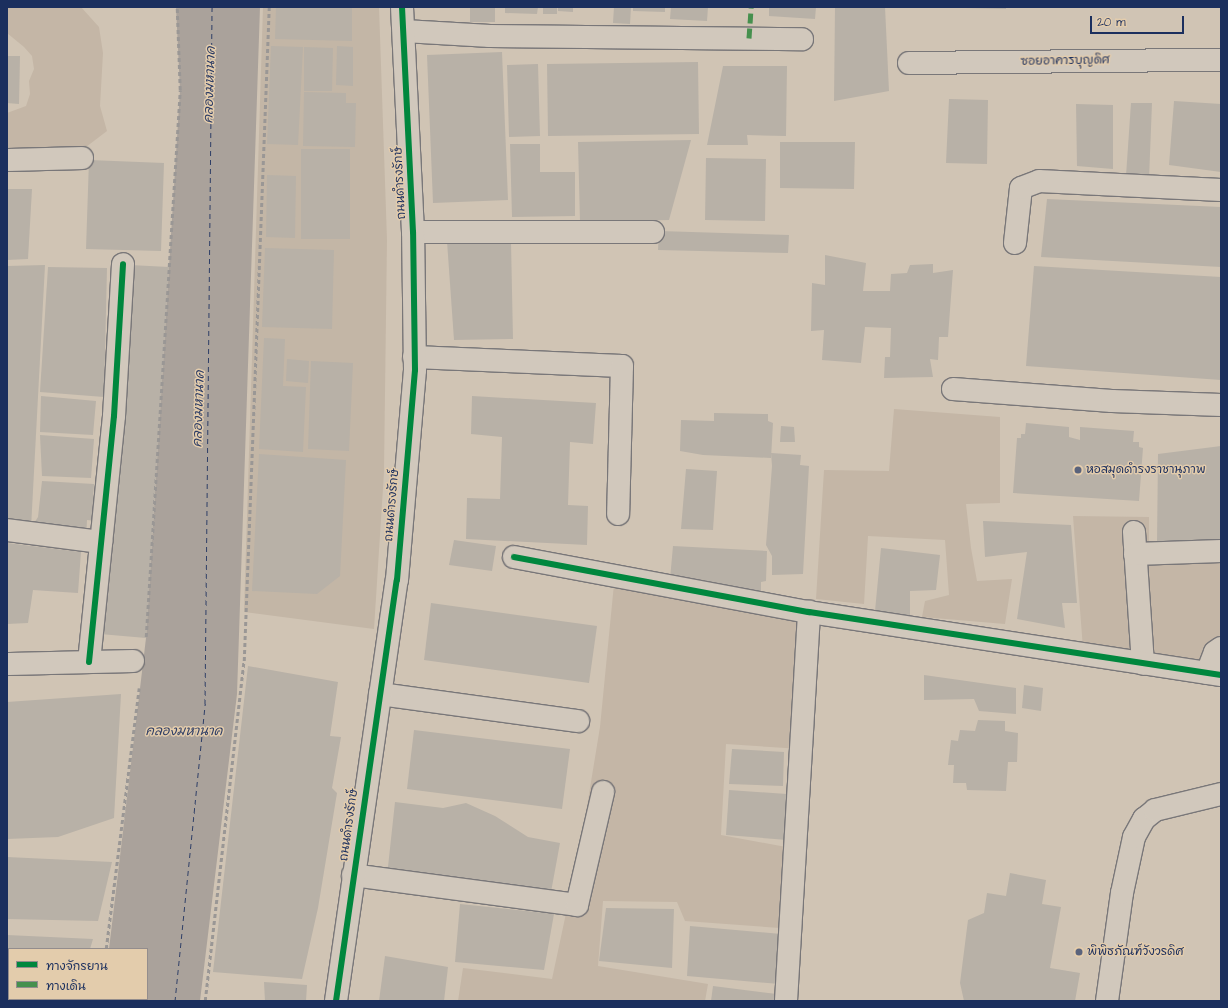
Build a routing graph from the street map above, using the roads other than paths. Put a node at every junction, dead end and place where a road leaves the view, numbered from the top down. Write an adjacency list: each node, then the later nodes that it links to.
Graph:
1 (402, 7): 2 (street, ถนนดำรงรักษ์)
2 (404, 31): 3 (street); 9 (street, ถนนดำรงรักษ์)
3 (802, 39)
4 (1221, 60): 5 (street, ซอยอาคารบุญดิศ)
5 (909, 62)
6 (82, 158): 7 (street)
7 (7, 160)
8 (1221, 190): 11 (street)
9 (413, 232): 10 (street); 13 (street, ถนนดำรงรักษ์)
10 (653, 232)
11 (1015, 243)
12 (123, 264): 19 (street)
13 (414, 357): 16 (street); 30 (street, ถนนดำรงรักษ์)
14 (953, 390): 15 (street)
15 (1221, 405)
16 (618, 514)
17 (7, 530): 19 (street)
18 (1134, 532): 21 (street)
19 (101, 542): 25 (street)
20 (1221, 551): 21 (street)
21 (1135, 554): 28 (street)
22 (514, 557): 23 (street)
23 (809, 612): 28 (street); 36 (street)
24 (1221, 648): 29 (street)
25 (89, 662): 26 (street); 27 (street)
26 (133, 662)
27 (7, 664)
28 (1143, 664): 29 (street)
29 (1214, 674)
30 (380, 694): 31 (street); 34 (street, ถนนดำรงรักษ์)
31 (578, 721)
32 (602, 792): 34 (street)
33 (1221, 794): 37 (street)
34 (353, 875): 35 (street, ถนนดำรงรักษ์)
35 (336, 1001)
36 (786, 1001)
37 (1107, 1001)

